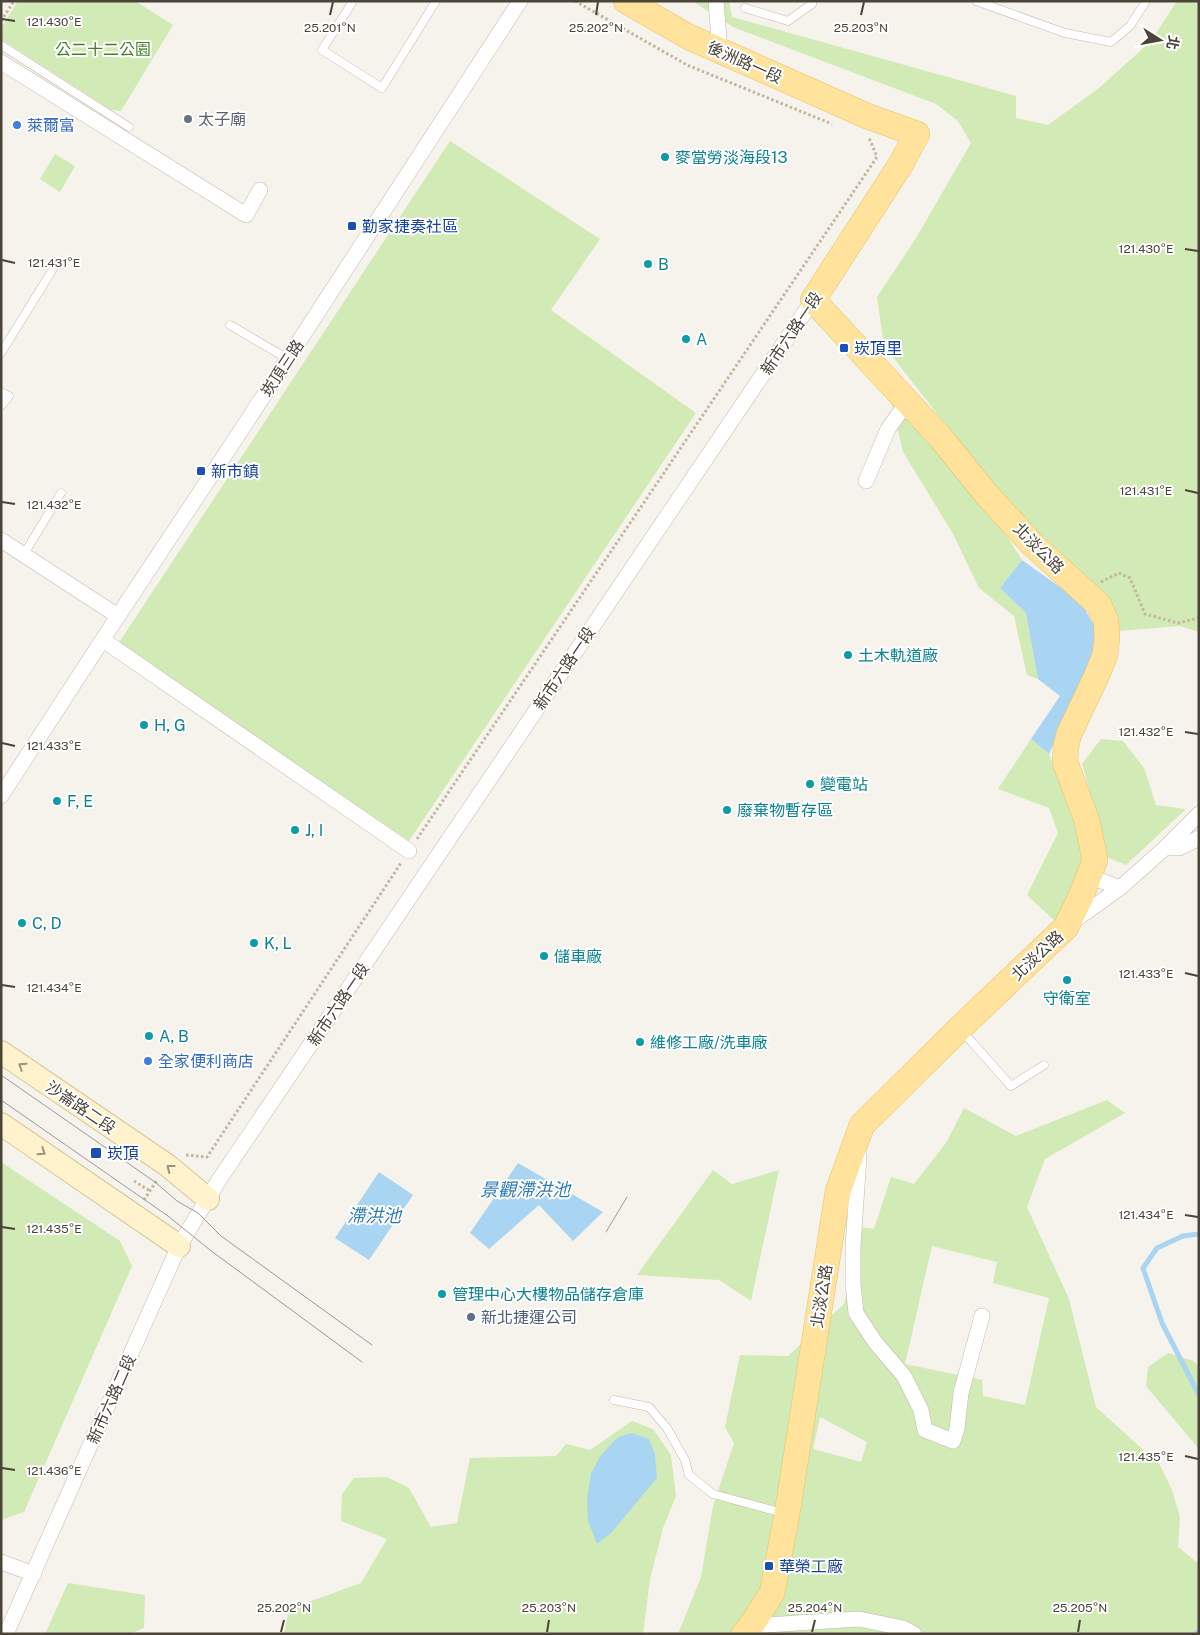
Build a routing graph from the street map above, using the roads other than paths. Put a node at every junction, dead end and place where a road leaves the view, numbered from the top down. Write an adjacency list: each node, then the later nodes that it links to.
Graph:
1 (352, 1): 2 (lane)
2 (436, 1)
3 (520, 1): 20 (street, 崁頂三路)
4 (626, 1): 11 (main road, 後洲路一段)
5 (716, 1): 11 (street)
6 (814, 1): 9 (lane)
7 (976, 1): 8 (lane)
8 (1146, 1)
9 (746, 8)
10 (1, 45): 14 (lane)
11 (720, 51): 13 (main road, 後洲路一段)
12 (1, 62): 15 (street)
13 (864, 126): 17 (main road, 新市六路一段)
14 (130, 127)
15 (260, 190)
16 (53, 269): 19 (lane)
17 (813, 300): 22 (main road, 北淡公路); 43 (street, 新市六路一段)
18 (230, 325): 20 (lane)
19 (1, 353)
20 (288, 359): 28 (street, 崁頂三路)
21 (1, 392): 23 (lane)
22 (908, 401): 24 (street); 35 (main road, 北淡公路)
23 (1, 406)
24 (866, 482)
25 (61, 493): 27 (lane)
26 (1, 540): 27 (street)
27 (24, 554): 28 (street)
28 (118, 616): 29 (street, 崁頂三路)
29 (103, 640): 30 (street, 崁頂三路); 34 (street)
30 (1, 796)
31 (1199, 814): 33 (street)
32 (1199, 838): 33 (street)
33 (1166, 847): 36 (street)
34 (410, 851)
35 (1089, 876): 36 (street); 37 (main road, 北淡公路)
36 (1120, 888): 37 (street)
37 (1066, 927): 38 (main road, 北淡公路)
38 (960, 1029): 40 (lane); 42 (main road, 北淡公路)
39 (1, 1052): 43 (street, 沙崙路二段, one-way to 39)
40 (1044, 1066)
41 (1, 1124): 44 (street, one-way to 44)
42 (862, 1125): 45 (street); 47 (main road, 北淡公路)
43 (208, 1199): 44 (street, 新市六路一段)
44 (179, 1246): 49 (street, 新市六路二段)
45 (982, 1316)
46 (614, 1400): 47 (lane)
47 (787, 1514): 50 (main road, 北淡公路)
48 (1, 1562): 49 (street)
49 (34, 1574): 51 (street, 新市六路二段)
50 (748, 1630): 52 (street)
51 (6, 1634)
52 (914, 1634)

